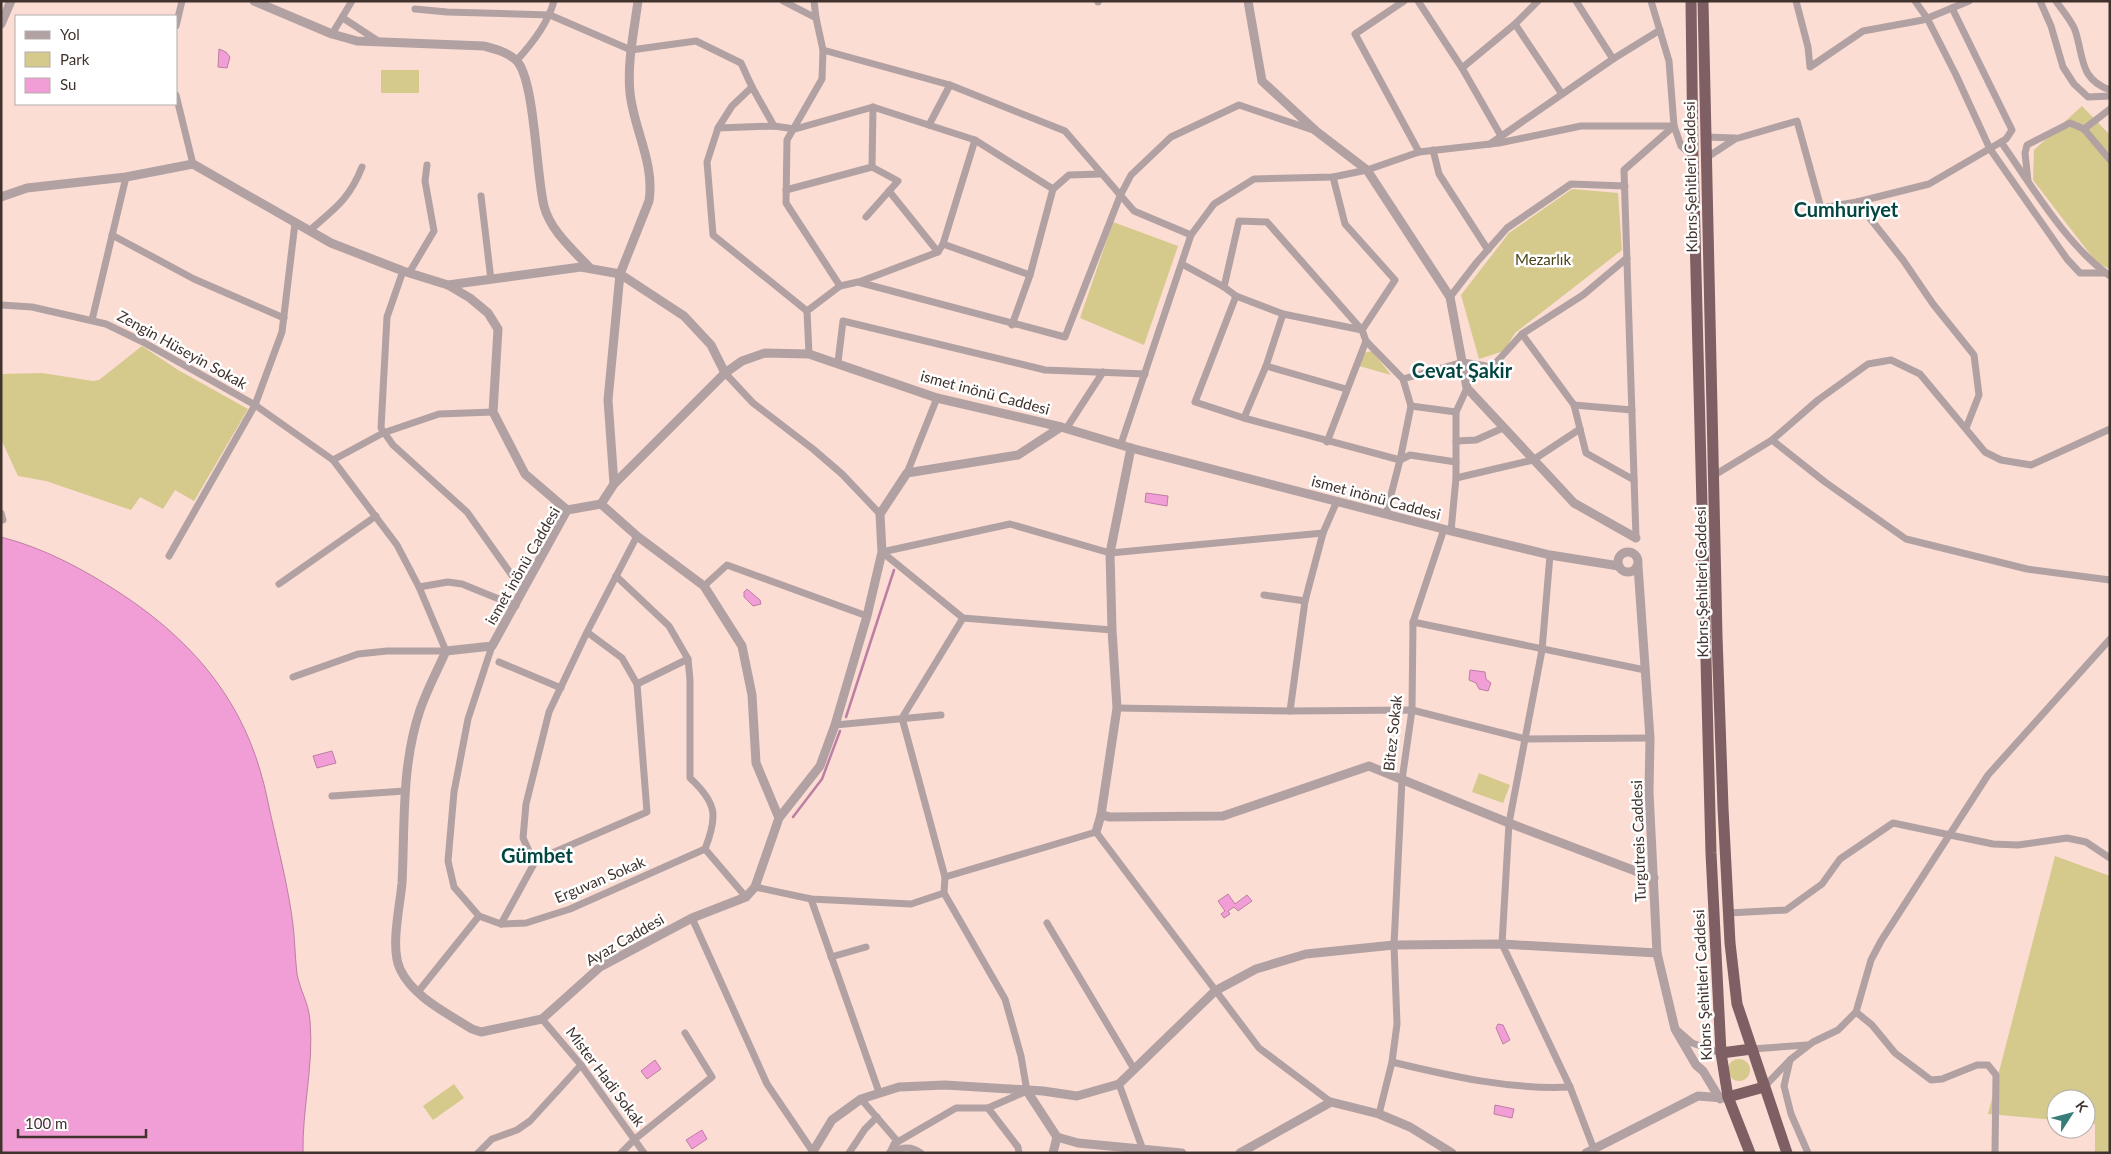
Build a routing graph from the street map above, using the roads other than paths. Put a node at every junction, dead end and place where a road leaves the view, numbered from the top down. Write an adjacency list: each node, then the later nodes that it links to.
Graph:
1 (11, 1): 29 (street)
2 (182, 1): 25 (street)
3 (254, 1): 32 (street)
4 (352, 1): 26 (street)
5 (554, 1): 24 (street)
6 (638, 1): 34 (street)
7 (783, 1): 27 (street)
8 (814, 1): 27 (street)
9 (1248, 1): 53 (street)
10 (1404, 1): 62 (street)
11 (1418, 1): 38 (street)
12 (1538, 1): 30 (street)
13 (1576, 1): 36 (street)
14 (1651, 1): 31 (street)
15 (1691, 1): 63 (highway, Kıbrıs Şehitleri Caddesi)
16 (1703, 1): 55 (highway, Kıbrıs Şehitleri Caddesi)
17 (1796, 1): 28 (street)
18 (1915, 1): 28 (street)
19 (1969, 1): 23 (street)
20 (2040, 1): 43 (street)
21 (2056, 1): 41 (street)
22 (415, 8): 24 (street)
23 (1952, 8): 28 (street); 58 (street)
24 (550, 15): 34 (street); 37 (street)
25 (178, 18)
26 (343, 18): 32 (street); 33 (street)
27 (816, 18): 35 (street)
28 (1927, 18): 60 (street)
29 (1, 24)
30 (1515, 24): 38 (street); 42 (street)
31 (1660, 30): 36 (street); 49 (street)
32 (332, 34): 33 (street)
33 (383, 44): 37 (street)
34 (631, 50): 40 (street); 95 (street)
35 (824, 50): 39 (street); 51 (street)
36 (1613, 59): 42 (street)
37 (516, 60): 93 (street)
38 (1462, 68): 54 (street)
39 (950, 85): 47 (street); 71 (street)
40 (752, 87): 48 (street); 50 (street)
41 (2110, 90)
42 (1562, 94): 54 (street)
43 (2110, 96)
44 (178, 103): 66 (street)
45 (873, 107): 47 (street); 51 (street); 69 (street)
46 (2110, 109): 52 (street)
47 (929, 125): 57 (street)
48 (774, 126): 50 (street); 51 (street)
49 (1674, 126): 59 (street); 63 (street); 75 (street)
50 (718, 128): 106 (street)
51 (795, 129): 77 (street)
52 (2084, 129): 65 (street); 74 (street)
53 (1316, 131): 70 (street); 80 (street)
54 (1501, 136): 59 (street)
55 (1705, 137): 56 (street); 64 (highway, Kıbrıs Şehitleri Caddesi)
56 (1735, 138): 64 (street); 82 (street)
57 (976, 140): 76 (street); 88 (street)
58 (2001, 142): 60 (street); 74 (street)
59 (1489, 144): 61 (street)
60 (1990, 149): 82 (street); 96 (street)
61 (1433, 150): 62 (street); 89 (street)
62 (1419, 152): 70 (street)
63 (1693, 157): 240 (highway, Kıbrıs Şehitleri Caddesi)
64 (1706, 158): 148 (highway, Kıbrıs Şehitleri Caddesi)
65 (2110, 160)
66 (193, 164): 72 (street); 84 (street)
67 (427, 165): 94 (street)
68 (362, 167): 85 (street)
69 (872, 167): 77 (street); 78 (street)
70 (1367, 170): 73 (street); 104 (street)
71 (1101, 174): 76 (street); 80 (street)
72 (126, 177): 81 (street); 87 (street)
73 (1333, 177): 86 (street); 111 (street)
74 (2028, 181): 96 (street)
75 (1624, 186): 89 (street); 91 (street)
76 (1053, 189): 97 (street)
77 (786, 190): 101 (street)
78 (889, 192): 83 (street); 90 (street)
79 (481, 196): 98 (street)
80 (1120, 196): 86 (street); 110 (street)
81 (1, 197)
82 (1858, 202): 134 (street)
83 (866, 217)
84 (295, 223): 85 (street); 108 (street)
85 (308, 231): 94 (street)
86 (1191, 235): 92 (street)
87 (112, 236): 108 (street); 109 (street)
88 (943, 244): 90 (street); 97 (street)
89 (1488, 250): 104 (street)
90 (938, 252): 99 (street)
91 (1627, 258): 112 (street); 128 (street)
92 (1182, 264): 102 (street); 120 (street)
93 (589, 267): 95 (street); 98 (street)
94 (406, 272): 100 (street); 137 (street)
95 (620, 274): 118 (street); 151 (street)
96 (2107, 274)
97 (1030, 275): 110 (street)
98 (491, 280): 100 (street)
99 (858, 282): 101 (street); 110 (street)
100 (448, 285): 129 (street)
101 (840, 286): 106 (street)
102 (1224, 287): 103 (street); 111 (street)
103 (1236, 296): 107 (street); 131 (street)
104 (1450, 297): 116 (street)
105 (1, 305): 109 (street, Zengin Hüseyin Sokak)
106 (807, 311): 114 (street)
107 (1283, 314): 111 (street); 117 (street)
108 (284, 318): 125 (street)
109 (92, 320): 125 (street, Zengin Hüseyin Sokak)
110 (1012, 325)
111 (1362, 330): 113 (street)
112 (1522, 334): 116 (street); 126 (street)
113 (1366, 340): 121 (street); 123 (street)
114 (809, 354): 115 (street, ismet inönü Caddesi); 118 (street, ismet inönü Caddesi)
115 (838, 362): 119 (street); 124 (street, ismet inönü Caddesi)
116 (1462, 362): 121 (street); 122 (street)
117 (1266, 366): 123 (street); 131 (street)
118 (725, 372): 151 (street, ismet inönü Caddesi); 155 (street)
119 (1103, 372): 120 (street); 132 (street)
120 (1145, 374): 141 (street)
121 (1403, 379): 127 (street)
122 (1467, 388): 130 (street); 133 (street)
123 (1346, 389): 140 (street)
124 (936, 398): 132 (street, ismet inönü Caddesi); 147 (street)
125 (255, 405): 143 (street, Zengin Hüseyin Sokak); 166 (street)
126 (1574, 405): 128 (street); 135 (street)
127 (1411, 406): 130 (street); 144 (street)
128 (1632, 410): 150 (street)
129 (493, 412): 137 (street); 154 (street)
130 (1456, 412): 139 (street, Bitez Sokak)
131 (1244, 418): 140 (street)
132 (1063, 428): 141 (street, ismet inönü Caddesi); 147 (street)
133 (1503, 428): 139 (street); 145 (street)
134 (1966, 428): 136 (street); 138 (street)
135 (1580, 429): 145 (street); 150 (street)
136 (2110, 429)
137 (383, 433): 143 (street); 178 (street)
138 (1772, 440): 148 (street); 174 (street)
139 (1456, 441): 146 (street, Bitez Sokak)
140 (1327, 442): 144 (street)
141 (1121, 444): 142 (street, ismet inönü Caddesi)
142 (1131, 448): 152 (street, ismet inönü Caddesi); 163 (street)
143 (333, 460): 157 (street, Zengin Hüseyin Sokak)
144 (1400, 460): 146 (street); 156 (street)
145 (1533, 460): 149 (street); 161 (street)
146 (1456, 462): 149 (street, Bitez Sokak)
147 (908, 473): 155 (street)
148 (1714, 476): 222 (highway, Kıbrıs Şehitleri Caddesi)
149 (1456, 478): 158 (street, Bitez Sokak)
150 (1634, 480): 161 (street)
151 (614, 484): 153 (street, ismet inönü Caddesi)
152 (1337, 501): 156 (street, ismet inönü Caddesi); 159 (street)
153 (601, 504): 154 (street, ismet inönü Caddesi); 160 (street)
154 (567, 510): 178 (street, ismet inönü Caddesi)
155 (880, 514): 162 (street, Ayaz Caddesi)
156 (1386, 514): 158 (street, ismet inönü Caddesi)
157 (376, 516): 175 (street); 177 (street, Zengin Hüseyin Sokak)
158 (1447, 530): 164 (street, ismet inönü Caddesi); 184 (street, Bitez Sokak)
159 (1323, 533): 163 (street); 180 (street)
160 (637, 536): 172 (street); 176 (street)
161 (1636, 538): 165 (street); 167 (street)
162 (882, 552): 163 (street); 182 (street, Ayaz Caddesi); 183 (street)
163 (1110, 553): 185 (street)
164 (1550, 554): 168 (street, ismet inönü Caddesi); 189 (street)
165 (1621, 554): 167 (street); 168 (street); 169 (street)
166 (169, 556)
167 (1637, 556): 170 (street)
168 (1602, 563): 169 (street, ismet inönü Caddesi)
169 (1619, 566): 171 (street)
170 (1638, 566): 171 (street); 173 (street, Turgutreis Caddesi)
171 (1630, 572): 173 (street)
172 (616, 576): 186 (street); 191 (street)
173 (1638, 580): 193 (street, Turgutreis Caddesi)
174 (2110, 580)
175 (279, 584)
176 (704, 586): 182 (street); 209 (street)
177 (418, 587): 181 (street); 190 (street, Zengin Hüseyin Sokak)
178 (523, 591): 181 (street, ismet inönü Caddesi)
179 (1264, 595): 180 (street)
180 (1306, 600): 199 (street)
181 (516, 606): 188 (street, ismet inönü Caddesi)
182 (867, 616): 202 (street, Ayaz Caddesi)
183 (963, 618): 185 (street); 201 (street)
184 (1413, 622): 189 (street); 198 (street, Bitez Sokak)
185 (1112, 630): 197 (street)
186 (587, 632): 195 (street); 196 (street)
187 (2110, 639): 212 (street)
188 (492, 646): 190 (street, ismet inönü Caddesi); 223 (street, Erguvan Sokak)
189 (1542, 650): 193 (street); 204 (street)
190 (446, 651): 194 (street); 206 (street, Ayaz Caddesi)
191 (688, 659): 195 (street); 213 (street)
192 (499, 662): 196 (street)
193 (1645, 670): 203 (street, Turgutreis Caddesi)
194 (293, 676)
195 (637, 684): 215 (street)
196 (561, 688): 215 (street)
197 (1117, 708): 199 (street); 208 (street)
198 (1412, 710): 199 (street); 204 (street); 205 (street, Bitez Sokak)
199 (1290, 711)
200 (941, 715): 201 (street)
201 (902, 718): 202 (street); 216 (street)
202 (835, 725): 209 (street, Ayaz Caddesi)
203 (1650, 738): 204 (street); 217 (street, Turgutreis Caddesi)
204 (1526, 739): 210 (street)
205 (1402, 780): 208 (street); 210 (street); 228 (street, Bitez Sokak)
206 (405, 791): 207 (street); 233 (street, Ayaz Caddesi)
207 (332, 796)
208 (1101, 815): 211 (street)
209 (779, 818): 218 (street, Ayaz Caddesi)
210 (1509, 824): 217 (street); 227 (street)
211 (1096, 832): 216 (street); 232 (street)
212 (1951, 836): 214 (street); 222 (street); 234 (street)
213 (705, 849): 220 (street); 226 (street, Erguvan Sokak)
214 (2110, 858)
215 (536, 860): 226 (street)
216 (945, 877): 219 (street)
217 (1654, 878): 230 (street, Turgutreis Caddesi)
218 (755, 887): 220 (street, Ayaz Caddesi); 221 (street)
219 (944, 893): 221 (street); 248 (street)
220 (746, 897): 224 (street, Ayaz Caddesi)
221 (811, 899): 231 (street)
222 (1729, 913): 239 (highway, Kıbrıs Şehitleri Caddesi)
223 (479, 916): 226 (street, Erguvan Sokak); 233 (street)
224 (692, 918): 235 (street, Ayaz Caddesi); 261 (street)
225 (1047, 923): 244 (street)
226 (501, 924)
227 (1502, 944): 228 (street); 230 (street); 246 (street)
228 (1394, 945): 232 (street); 242 (street, Bitez Sokak)
229 (866, 947): 231 (street)
230 (1657, 953): 236 (street, Turgutreis Caddesi)
231 (832, 957): 249 (street)
232 (1215, 991): 244 (street); 252 (street)
233 (418, 992): 235 (street, Ayaz Caddesi)
234 (1856, 1012): 238 (street); 276 (street)
235 (542, 1019): 243 (street, Mister Hadi Sokak)
236 (1676, 1028): 240 (street); 250 (street, Turgutreis Caddesi)
237 (685, 1033): 257 (street)
238 (1808, 1045): 239 (street); 241 (street)
239 (1752, 1049): 240 (highway); 247 (highway, Kıbrıs Şehitleri Caddesi)
240 (1721, 1053): 250 (highway, Kıbrıs Şehitleri Caddesi)
241 (1791, 1059): 247 (street); 275 (street)
242 (1392, 1062): 246 (street); 254 (street, Bitez Sokak)
243 (581, 1066): 257 (street, Mister Hadi Sokak); 263 (street)
244 (1134, 1070): 245 (street)
245 (1119, 1084): 248 (street); 259 (street)
246 (1570, 1087): 260 (street)
247 (1764, 1087): 250 (highway); 274 (highway, Kıbrıs Şehitleri Caddesi)
248 (1027, 1091): 249 (street); 253 (street); 256 (street)
249 (879, 1092): 251 (street)
250 (1724, 1098): 260 (street); 273 (highway, Kıbrıs Şehitleri Caddesi)
251 (862, 1099): 255 (street); 261 (street)
252 (1331, 1102): 254 (street); 271 (street)
253 (988, 1108): 258 (street); 268 (street)
254 (1380, 1114): 272 (street)
255 (877, 1117): 258 (street); 266 (street)
256 (1057, 1138): 259 (street); 269 (street)
257 (635, 1139): 264 (street); 265 (street, Mister Hadi Sokak)
258 (898, 1142): 262 (street)
259 (1143, 1150): 270 (street)
260 (1592, 1151)
261 (812, 1152)
262 (890, 1152): 267 (street)
263 (478, 1153)
264 (621, 1153)
265 (644, 1153)
266 (849, 1153)
267 (921, 1153)
268 (1018, 1153)
269 (1053, 1153)
270 (1182, 1153)
271 (1240, 1153)
272 (1452, 1153)
273 (1750, 1153)
274 (1787, 1153)
275 (1808, 1153)
276 (1995, 1153)

